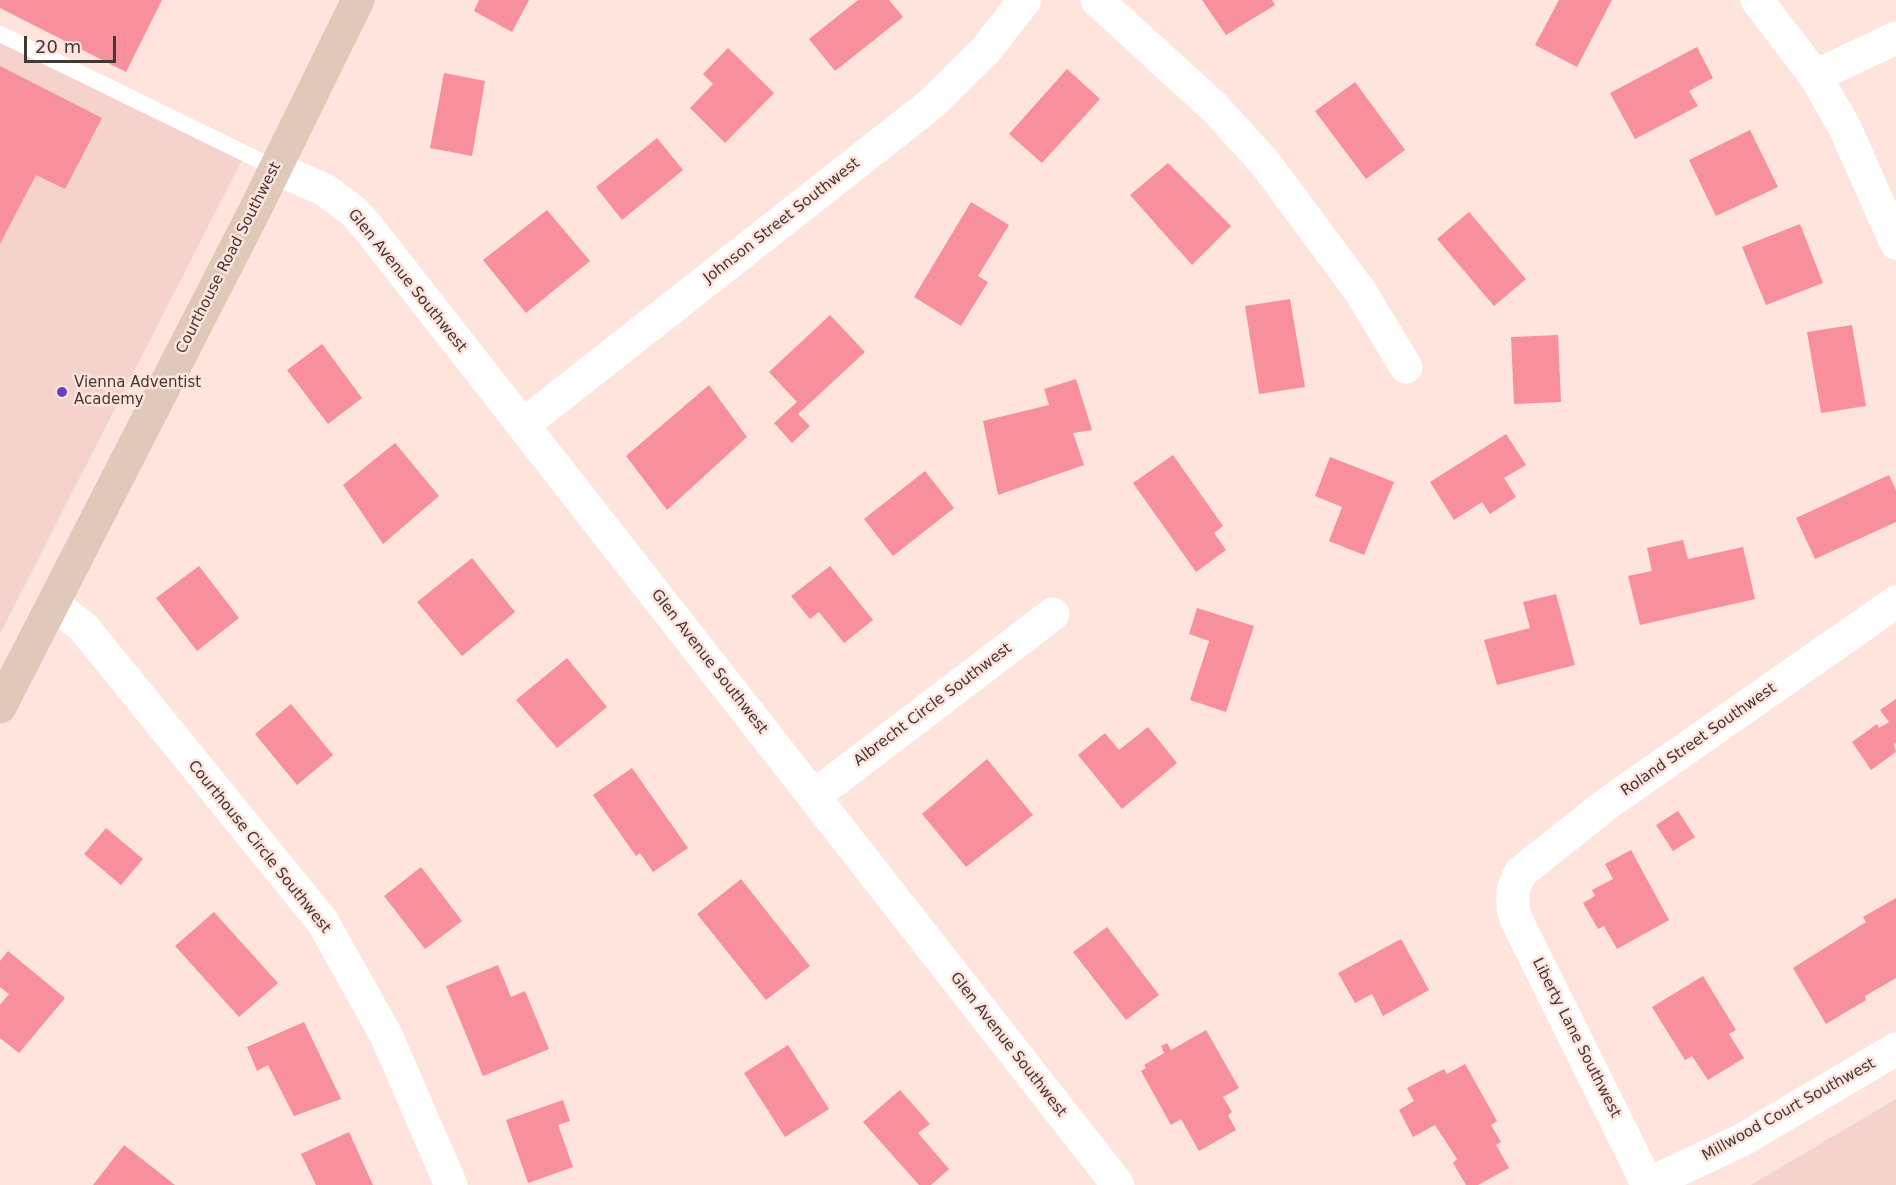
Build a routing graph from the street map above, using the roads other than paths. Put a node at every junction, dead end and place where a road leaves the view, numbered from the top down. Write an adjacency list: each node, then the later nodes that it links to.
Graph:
1 (358, 0): 8 (street, Courthouse Road Southwest)
2 (1025, 0): 11 (street, Johnson Street Southwest)
3 (1097, 0): 10 (street)
4 (1757, 0): 7 (street)
5 (0, 34): 8 (lane)
6 (1896, 38): 7 (street)
7 (1815, 76): 9 (street)
8 (275, 168): 11 (street, Glen Avenue Southwest); 13 (street, Courthouse Road Southwest)
9 (1896, 243)
10 (1406, 367)
11 (523, 425): 16 (street, Glen Avenue Southwest)
12 (1896, 602): 17 (street, Roland Street Southwest)
13 (53, 604): 15 (street, Courthouse Road Southwest); 19 (street, Courthouse Circle Southwest)
14 (1053, 614): 16 (street, Albrecht Circle Southwest)
15 (0, 707)
16 (814, 796): 20 (street, Glen Avenue Southwest)
17 (1513, 890): 21 (street, Liberty Lane Southwest)
18 (1896, 1049): 21 (street, Millwood Court Southwest)
19 (452, 1185)
20 (1118, 1185)
21 (1648, 1185)

